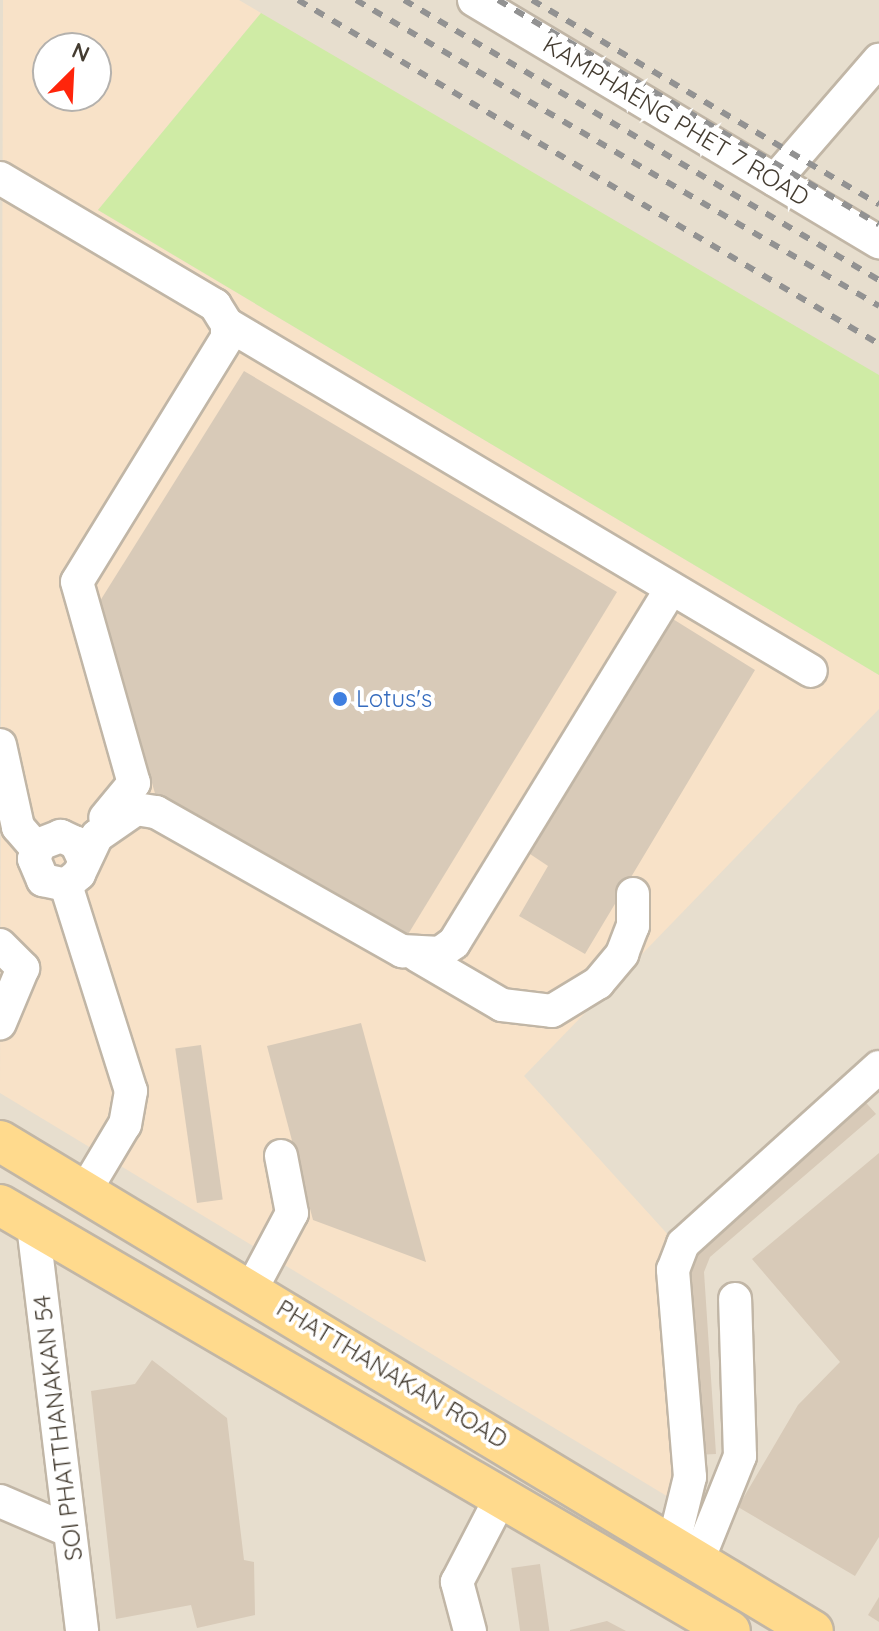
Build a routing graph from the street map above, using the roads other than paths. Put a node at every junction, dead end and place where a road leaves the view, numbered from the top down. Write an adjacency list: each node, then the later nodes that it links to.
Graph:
1 (474, 0): 4 (street, KAMPHAENG PHET 7 ROAD)
2 (879, 60): 4 (street)
3 (0, 178): 6 (street)
4 (775, 180): 5 (street, KAMPHAENG PHET 7 ROAD)
5 (879, 242)
6 (227, 324): 7 (street); 10 (street)
7 (671, 589): 8 (street); 13 (street)
8 (811, 671)
9 (1, 758): 10 (street)
10 (62, 857): 13 (street); 18 (street)
11 (633, 894): 13 (street)
12 (0, 945): 14 (street)
13 (418, 956)
14 (0, 1023)
15 (879, 1067): 25 (street)
16 (0, 1141): 18 (main road, PHATTHANAKAN ROAD)
17 (281, 1156): 20 (street)
18 (85, 1191): 20 (main road, PHATTHANAKAN ROAD)
19 (17, 1215): 22 (main road, PHATTHANAKAN ROAD); 24 (street, SOI PHATTHANAKAN 54)
20 (251, 1290): 25 (main road, PHATTHANAKAN ROAD)
21 (735, 1299): 25 (street)
22 (501, 1497): 28 (street); 29 (main road, PHATTHANAKAN ROAD)
23 (0, 1501): 24 (street)
24 (70, 1531): 27 (street, SOI PHATTHANAKAN 54)
25 (686, 1550): 26 (main road, PHATTHANAKAN ROAD)
26 (798, 1620): 30 (main road, PHATTHANAKAN ROAD)
27 (82, 1631)
28 (470, 1631)
29 (730, 1631)
30 (825, 1631)

